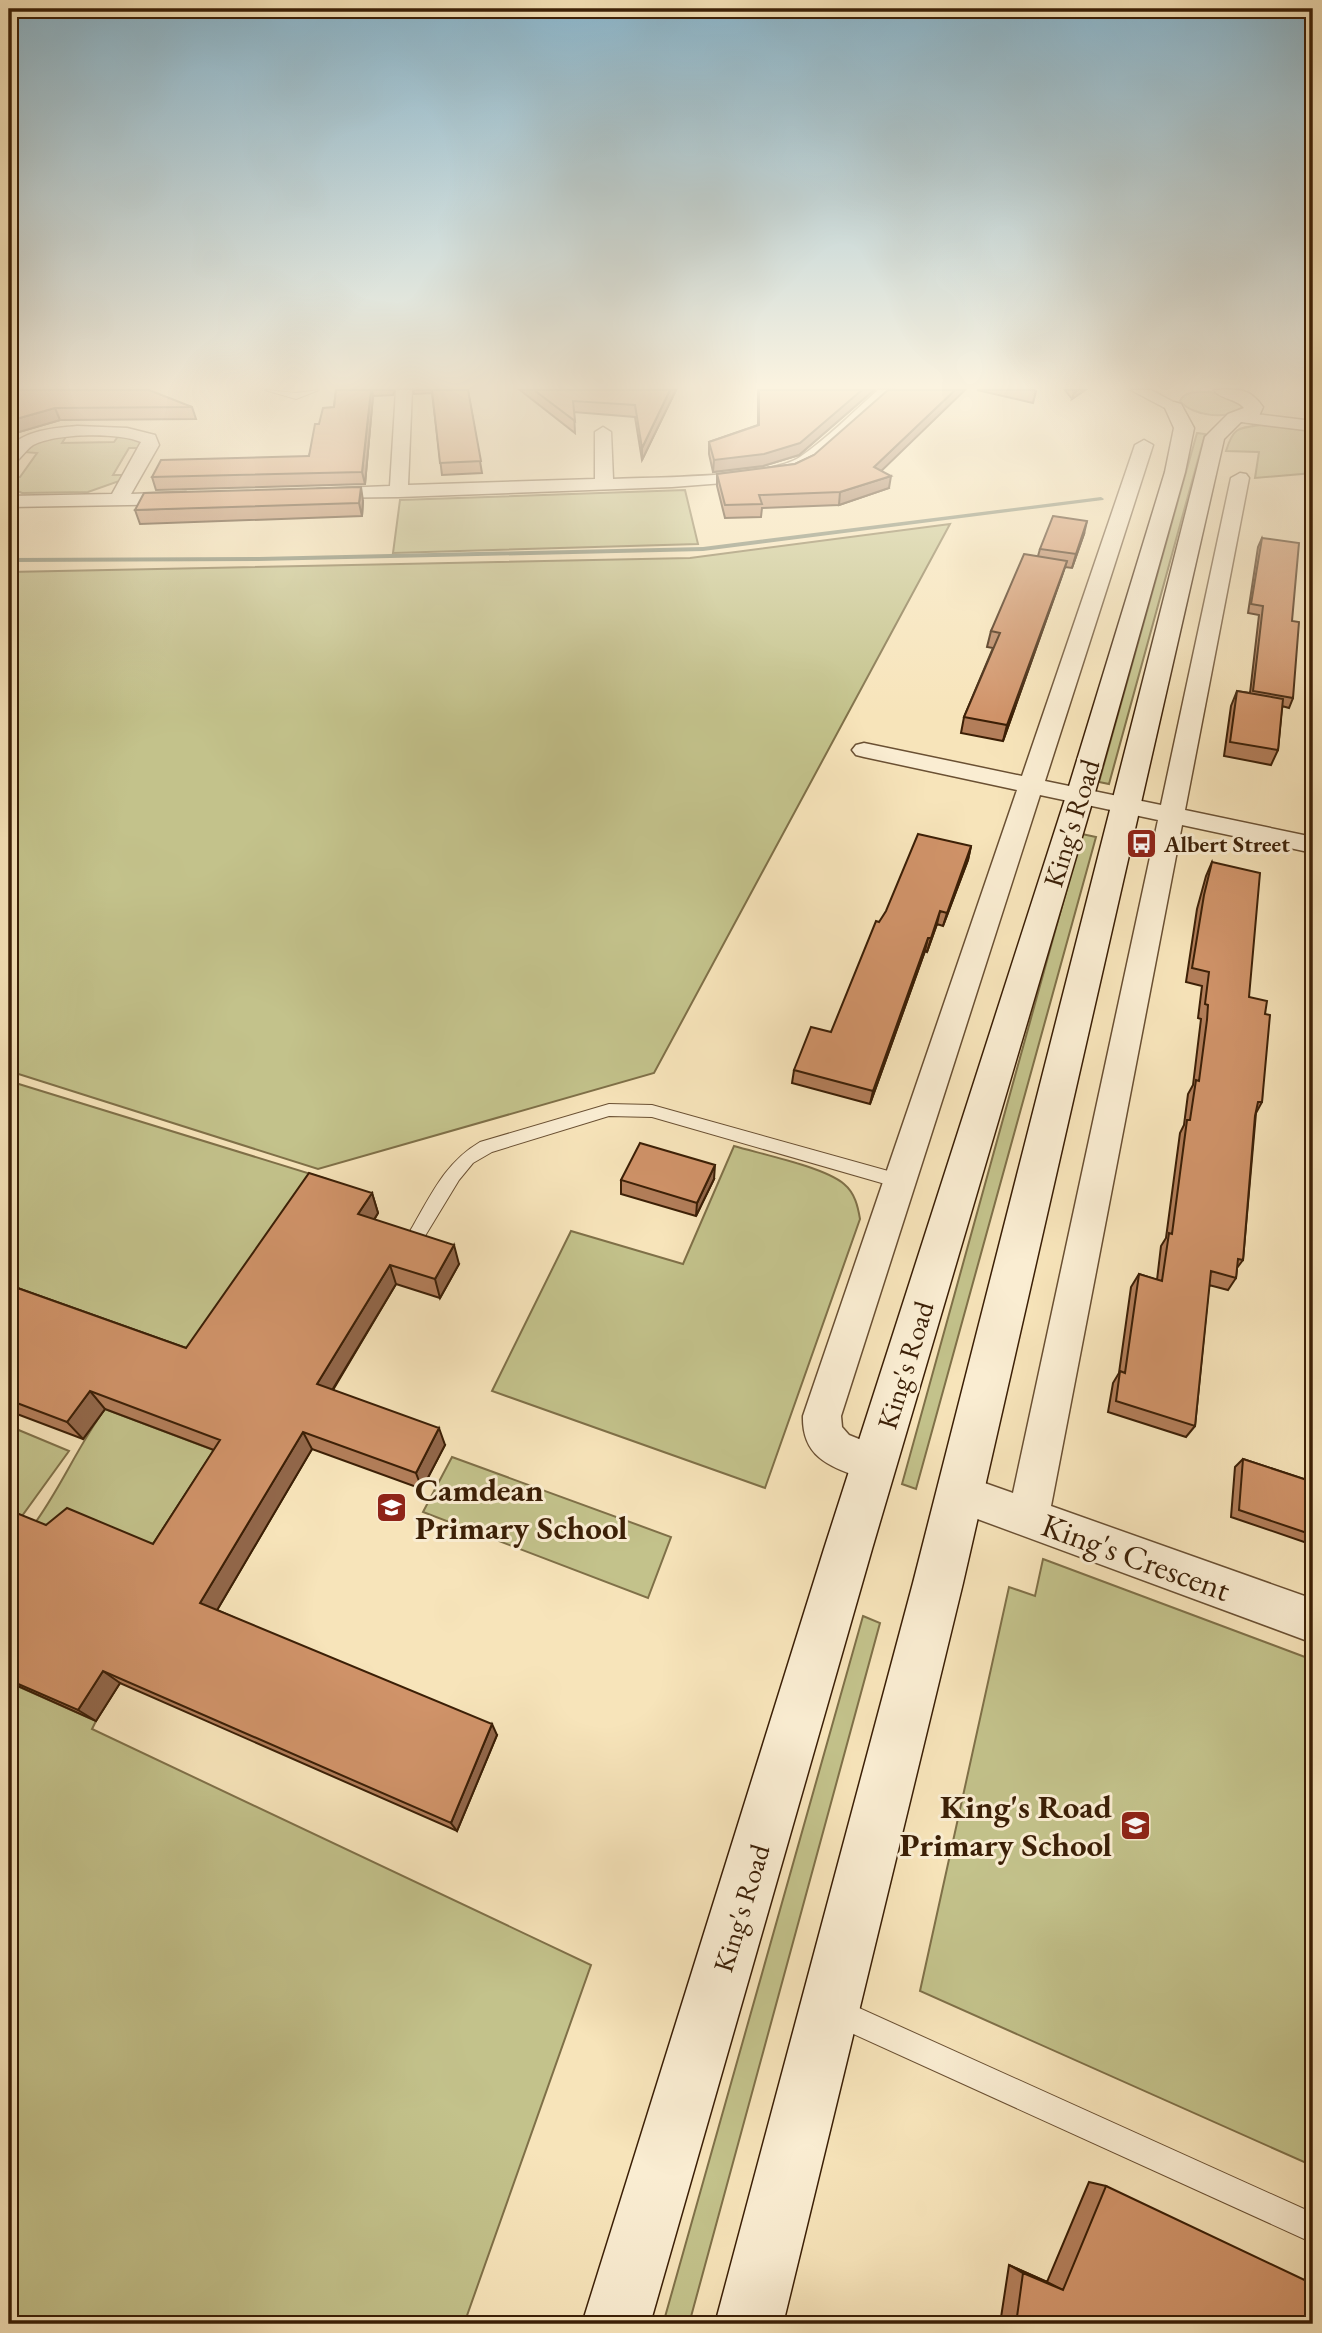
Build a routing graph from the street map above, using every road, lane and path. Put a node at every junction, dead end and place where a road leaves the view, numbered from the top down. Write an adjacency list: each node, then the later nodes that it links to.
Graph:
1 (163, 499): 6 (street)
2 (1141, 499): 9 (street)
3 (1149, 499): 10 (main road, King's Road)
4 (1201, 499): 10 (main road, King's Road)
5 (1235, 499): 11 (street)
6 (118, 500): 7 (street)
7 (9, 502)
8 (864, 750): 9 (street)
9 (1031, 785): 10 (street); 13 (street)
10 (1103, 801): 11 (street); 15 (main road, King's Road); 16 (main road, King's Road)
11 (1170, 815): 12 (street); 17 (street)
12 (1313, 845)
13 (899, 1181): 14 (lane); 15 (street)
14 (419, 1231)
15 (875, 1464): 21 (main road, King's Road)
16 (959, 1493): 17 (street, King's Crescent); 19 (main road, King's Road)
17 (1028, 1518): 18 (street, King's Crescent)
18 (1313, 1621)
19 (831, 2009): 20 (lane); 22 (main road, King's Road)
20 (1313, 2228)
21 (616, 2324)
22 (749, 2324)

